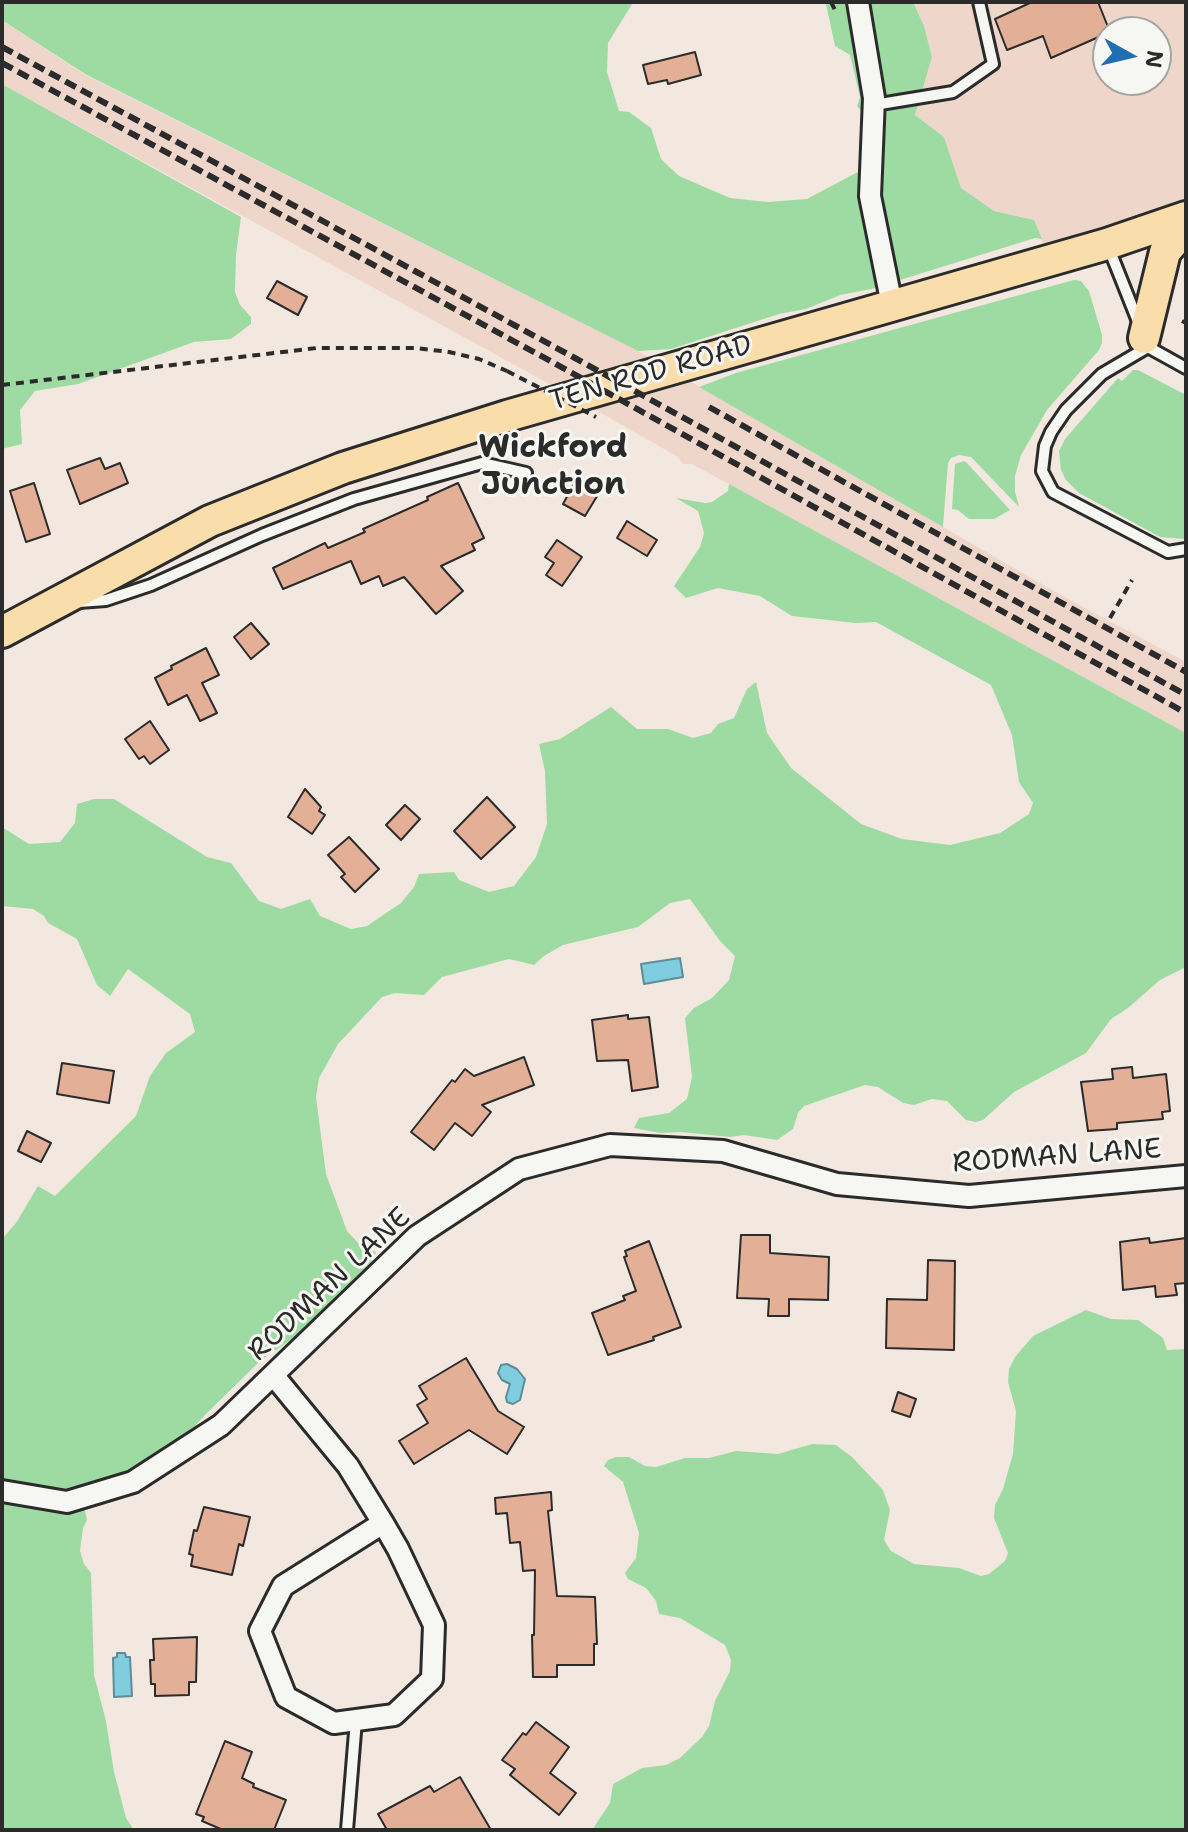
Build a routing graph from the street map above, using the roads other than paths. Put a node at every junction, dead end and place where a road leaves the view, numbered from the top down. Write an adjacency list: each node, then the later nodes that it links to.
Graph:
1 (858, 2): 3 (street)
2 (979, 2): 3 (lane)
3 (874, 105): 7 (street)
4 (1186, 217): 6 (main road, TEN ROD ROAD)
5 (1186, 227): 8 (main road)
6 (1107, 244): 7 (main road, TEN ROD ROAD); 8 (lane)
7 (892, 305): 12 (main road, TEN ROD ROAD)
8 (1146, 342): 9 (lane); 11 (lane)
9 (1186, 368)
10 (526, 473): 12 (lane)
11 (1186, 549)
12 (53, 604): 13 (main road, TEN ROD ROAD)
13 (2, 632)
14 (1186, 1176): 15 (street, RODMAN LANE)
15 (274, 1376): 16 (street, RODMAN LANE); 17 (street)
16 (2, 1491)
17 (383, 1523): 18 (street); 18 (street)
18 (356, 1720): 19 (lane)
19 (347, 1830)

